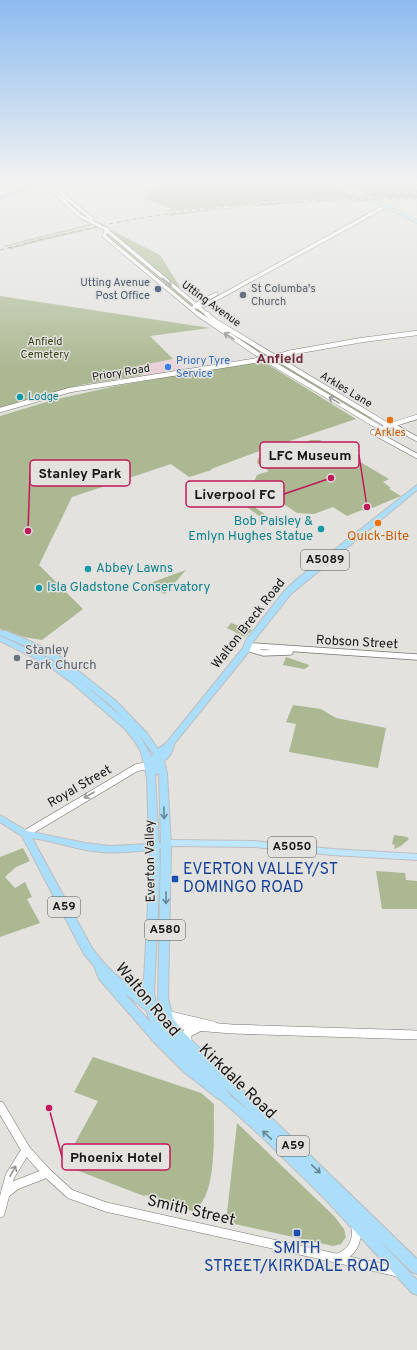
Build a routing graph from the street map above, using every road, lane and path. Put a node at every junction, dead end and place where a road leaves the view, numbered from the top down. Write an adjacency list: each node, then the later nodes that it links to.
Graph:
1 (113, 243): 5 (street, Utting Avenue)
2 (121, 243): 5 (street, Utting Avenue, one-way to 5)
3 (309, 243): 5 (street)
4 (312, 243): 5 (street)
5 (194, 307): 7 (street, Utting Avenue); 8 (street, Utting Avenue, one-way to 5)
6 (417, 333): 7 (street, Priory Road)
7 (272, 356): 8 (street, Priory Road); 12 (street, Arkles Lane)
8 (263, 358): 9 (street, Priory Road); 11 (street, Arkles Lane, one-way to 8)
9 (0, 410)
10 (417, 417): 12 (street)
11 (371, 423): 13 (street, Arkles Lane); 14 (street, Arkles Lane)
12 (390, 426): 13 (street); 15 (street, Arkles Lane)
13 (382, 429): 14 (street)
14 (372, 432): 16 (street)
15 (417, 439)
16 (417, 456)
17 (417, 487): 20 (highway, Walton Breck Road / A5089)
18 (0, 632): 22 (highway, A580)
19 (0, 638): 22 (highway, A580)
20 (247, 648): 21 (street, Robson Street); 23 (highway, Walton Breck Road / A5089)
21 (417, 657)
22 (118, 714): 23 (highway, Everton Valley / A580); 23 (highway, Everton Valley / A580)
23 (155, 761): 25 (street, Royal Street, one-way to 25); 27 (highway, Everton Valley / A580, one-way to 27); 29 (highway, Everton Valley / A580)
24 (0, 818): 25 (highway, Walton Road / A59)
25 (25, 834): 26 (highway, A5050); 28 (highway, Walton Road / A59)
26 (46, 837): 28 (highway); 29 (highway, A5050)
27 (166, 845): 29 (highway, A5050); 30 (main road, A5050); 37 (highway, Everton Valley / A580, one-way to 37)
28 (32, 846): 31 (highway, Walton Road / A59)
29 (155, 846): 32 (highway, Everton Valley / A580)
30 (417, 857)
31 (99, 965): 33 (highway, Walton Road / A59); 35 (highway, Walton Road / A59)
32 (149, 980): 33 (highway, A59); 34 (highway, Everton Valley / A580)
33 (122, 984): 36 (highway, Walton Road / A59)
34 (149, 994): 36 (highway, Kirkdale Road / A59)
35 (134, 1011): 36 (highway); 42 (highway, Walton Road / A59)
36 (153, 1014): 37 (highway); 42 (highway, Kirkdale Road / A59)
37 (168, 1019): 38 (street); 39 (street); 41 (highway, Kirkdale Road / A59)
38 (201, 1028): 39 (street); 41 (street)
39 (227, 1028): 40 (street)
40 (417, 1036)
41 (187, 1043): 50 (highway, Kirkdale Road / A59, one-way to 50)
42 (228, 1100): 48 (highway, Kirkdale Road / A59, one-way to 42)
43 (0, 1106): 44 (street, Smith Street)
44 (26, 1150): 45 (street, Smith Street); 46 (street, one-way to 44)
45 (47, 1173): 46 (street); 49 (street, Smith Street)
46 (6, 1194): 47 (street)
47 (0, 1213)
48 (356, 1225): 49 (street); 51 (highway, Kirkdale Road / A59)
49 (338, 1258): 51 (street, Smith Street)
50 (417, 1268)
51 (402, 1273): 52 (street, Smith Street); 53 (highway, Kirkdale Road / A59)
52 (417, 1277)
53 (417, 1289)

